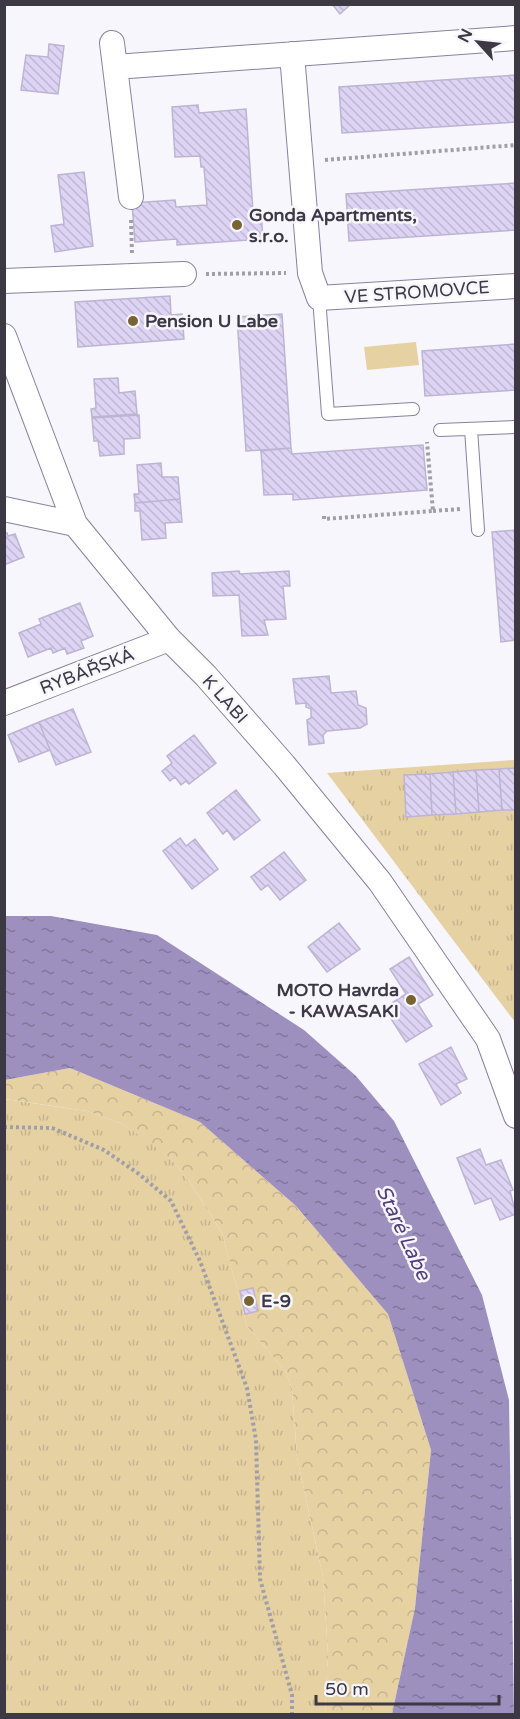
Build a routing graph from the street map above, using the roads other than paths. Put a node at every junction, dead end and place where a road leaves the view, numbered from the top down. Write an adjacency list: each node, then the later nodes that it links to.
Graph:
1 (516, 38): 3 (street)
2 (112, 43): 4 (street)
3 (291, 54): 4 (street); 9 (street, VE STROMOVCE)
4 (115, 67): 5 (street)
5 (131, 198)
6 (184, 274): 7 (street)
7 (4, 281)
8 (516, 286): 9 (street, VE STROMOVCE)
9 (319, 298): 11 (lane, VE STROMOVCE)
10 (4, 336): 16 (street, K LABI)
11 (413, 409)
12 (516, 427): 13 (lane)
13 (471, 429): 14 (lane); 17 (lane)
14 (440, 430)
15 (4, 509): 16 (street)
16 (75, 524): 18 (street, K LABI)
17 (478, 530)
18 (169, 639): 19 (street, RYBÁŘSKÁ); 20 (street, K LABI)
19 (4, 703)
20 (488, 1039): 21 (street, K LABI); 22 (street, K LABI)
21 (516, 1054)
22 (516, 1116)

